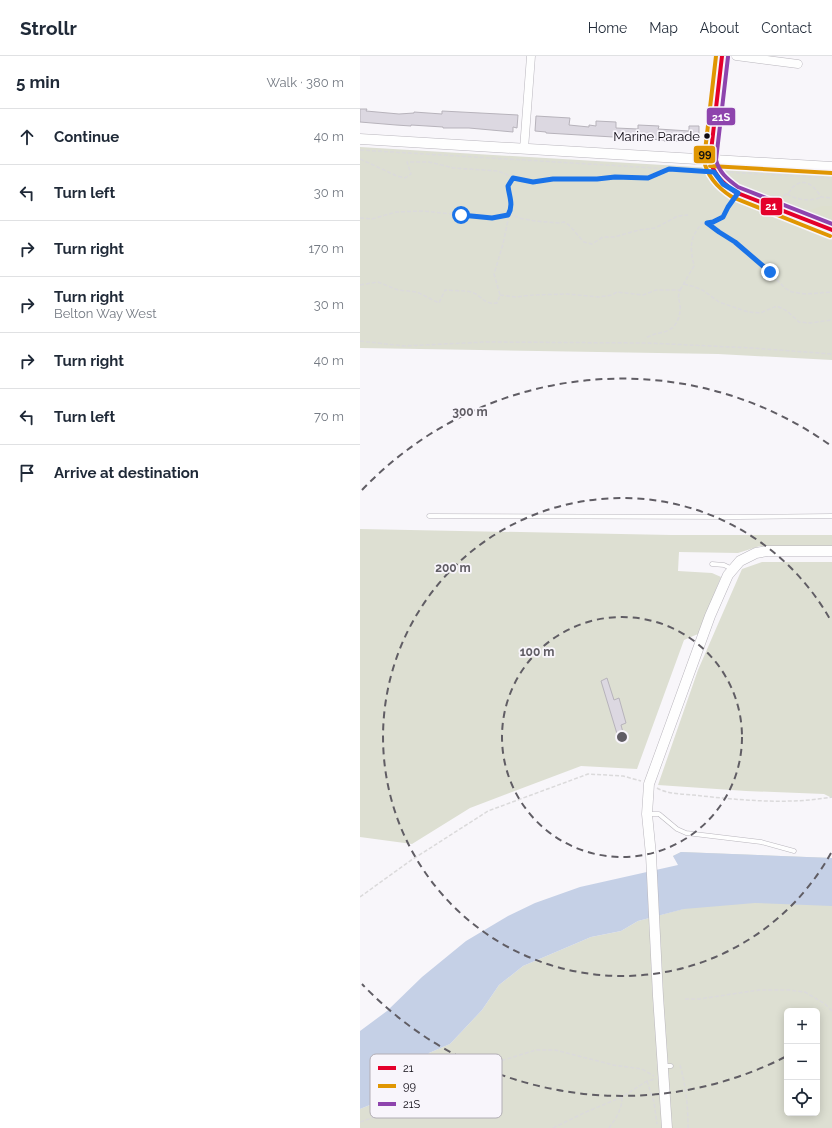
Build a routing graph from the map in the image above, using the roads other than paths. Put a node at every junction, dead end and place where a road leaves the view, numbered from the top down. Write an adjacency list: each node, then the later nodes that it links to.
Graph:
1 (531, 56): 6 (street)
2 (722, 56): 7 (street)
3 (736, 56): 4 (street)
4 (798, 64)
5 (360, 140): 6 (street)
6 (524, 149): 7 (street)
7 (710, 160): 8 (street); 9 (street)
8 (832, 167)
9 (832, 230)
10 (429, 516): 11 (lane)
11 (832, 516)
12 (832, 551): 14 (street)
13 (712, 564): 14 (lane)
14 (732, 570): 15 (street)
15 (647, 814): 16 (lane); 17 (street)
16 (794, 851)
17 (667, 1128)

